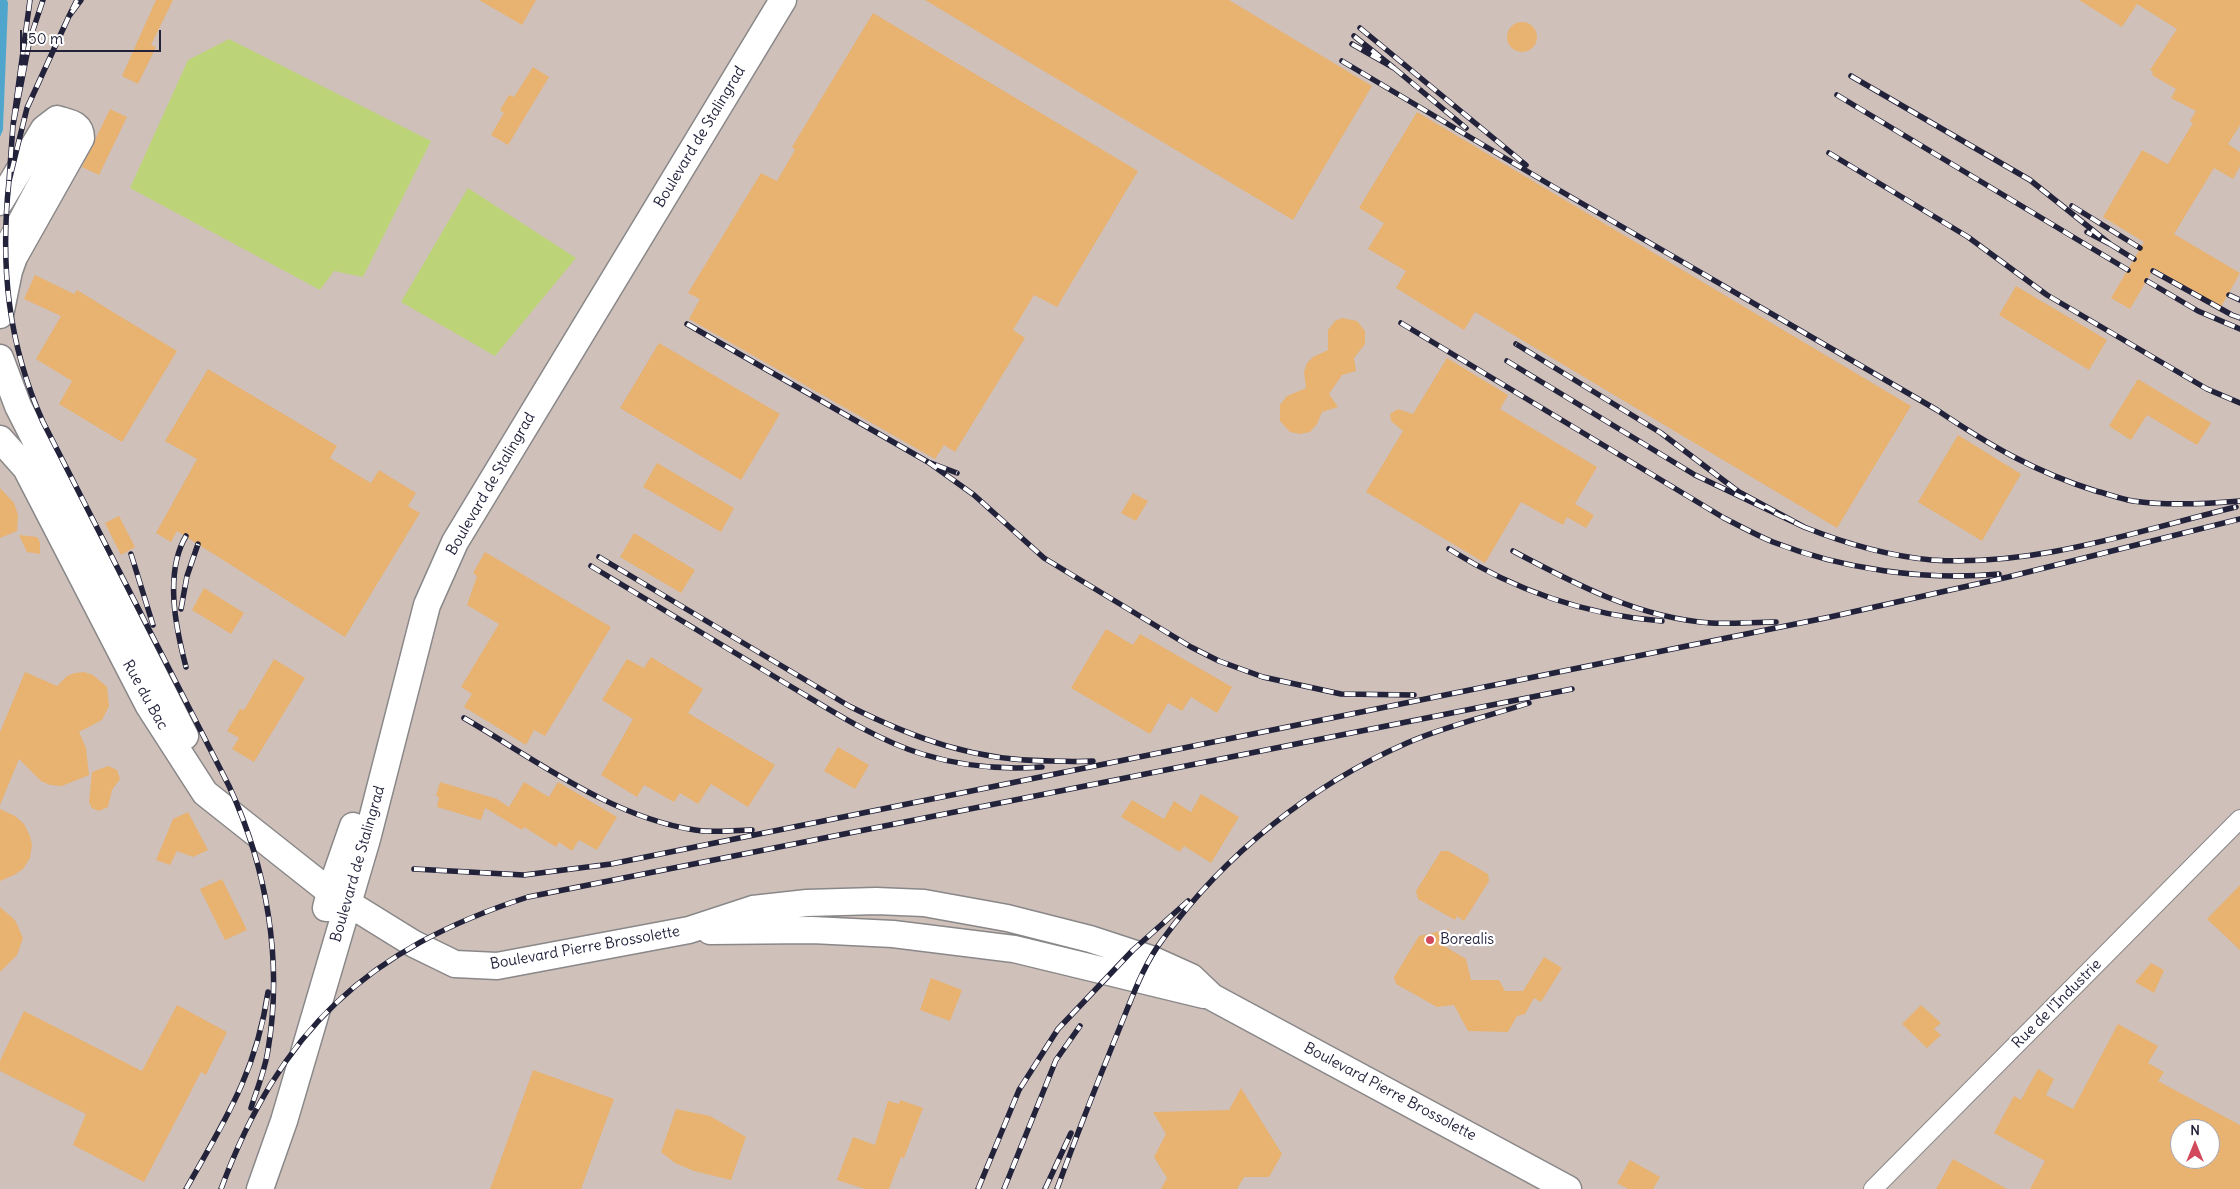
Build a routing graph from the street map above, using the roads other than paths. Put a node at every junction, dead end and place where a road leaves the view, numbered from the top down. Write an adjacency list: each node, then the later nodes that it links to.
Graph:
1 (783, 0): 10 (main road, Boulevard de Stalingrad)
2 (69, 123): 3 (main road); 4 (street); 5 (main road)
3 (0, 202)
4 (0, 254)
5 (0, 315)
6 (0, 358): 8 (main road)
7 (0, 439): 8 (main road, Rue du Bac)
8 (205, 793): 10 (main road, Rue du Bac)
9 (2240, 819): 17 (street, Rue de l'Industrie)
10 (345, 902): 12 (main road, Boulevard Pierre Brossolette); 15 (main road, Boulevard de Stalingrad)
11 (1021, 921): 12 (main road, Boulevard Pierre Brossolette); 13 (main road); 14 (main road, Boulevard Pierre Brossolette)
12 (689, 930): 13 (main road, Boulevard Pierre Brossolette)
13 (1014, 949): 14 (main road, Boulevard Pierre Brossolette)
14 (1212, 997): 16 (main road, Boulevard Pierre Brossolette)
15 (260, 1189)
16 (1568, 1189)
17 (1873, 1189)

